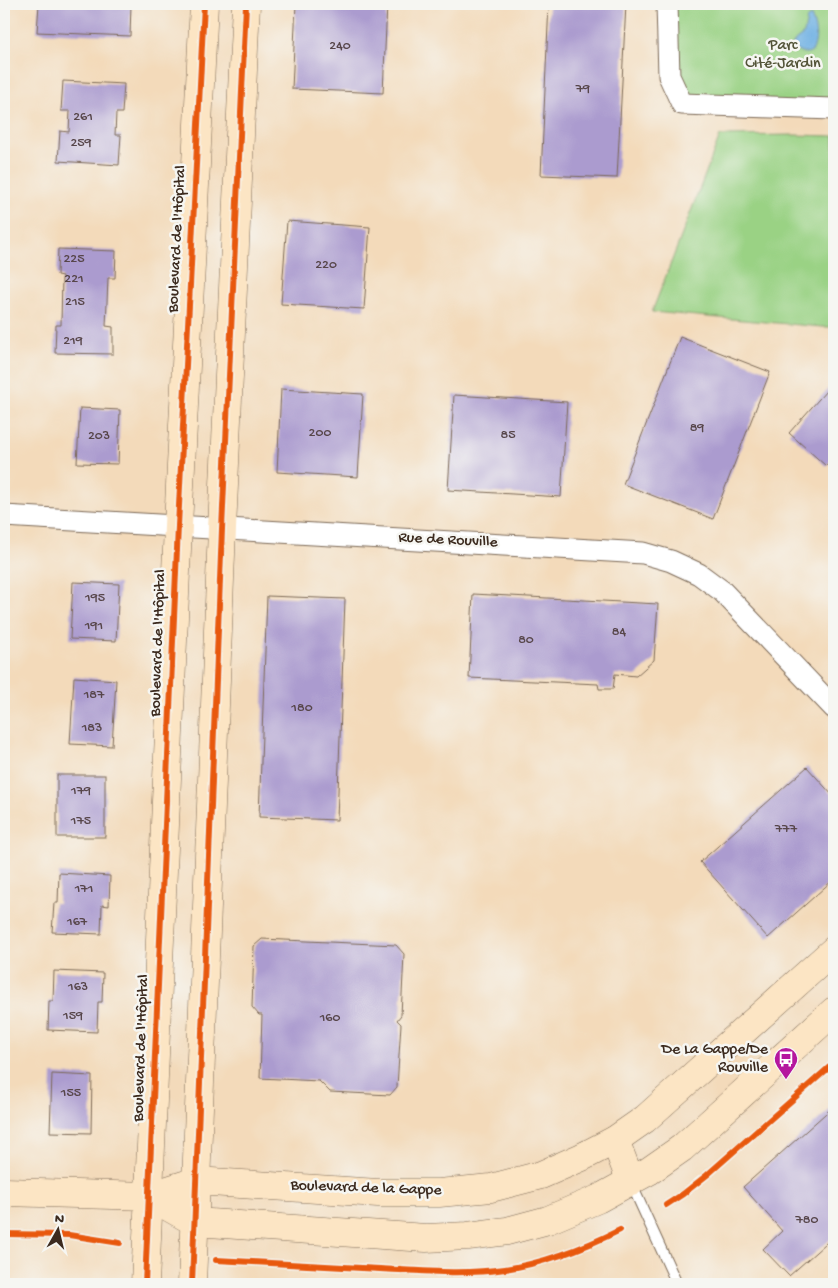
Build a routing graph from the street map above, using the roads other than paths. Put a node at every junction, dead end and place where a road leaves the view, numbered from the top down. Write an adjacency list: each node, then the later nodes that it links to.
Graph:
1 (204, 4): 6 (main road, Boulevard de l'Hôpital)
2 (246, 4): 7 (main road)
3 (667, 4): 4 (street)
4 (834, 108)
5 (4, 516): 6 (street, Rue de Rouville)
6 (178, 526): 7 (street, Rue de Rouville); 15 (main road, Boulevard de l'Hôpital)
7 (222, 529): 8 (street, Rue de Rouville); 12 (main road)
8 (834, 708)
9 (834, 950): 11 (main road, Boulevard de la Gappe)
10 (834, 1011): 13 (main road, Boulevard de la Gappe)
11 (615, 1140): 12 (main road, Boulevard de la Gappe); 13 (main road)
12 (196, 1181): 15 (main road, Boulevard de la Gappe); 16 (main road)
13 (630, 1182): 16 (main road, Boulevard de la Gappe); 19 (lane)
14 (4, 1192): 15 (main road, Boulevard de la Gappe)
15 (149, 1196): 16 (main road, Boulevard de la Gappe); 17 (main road, Boulevard de l'Hôpital)
16 (195, 1222): 18 (main road)
17 (145, 1284)
18 (192, 1284)
19 (677, 1284)

